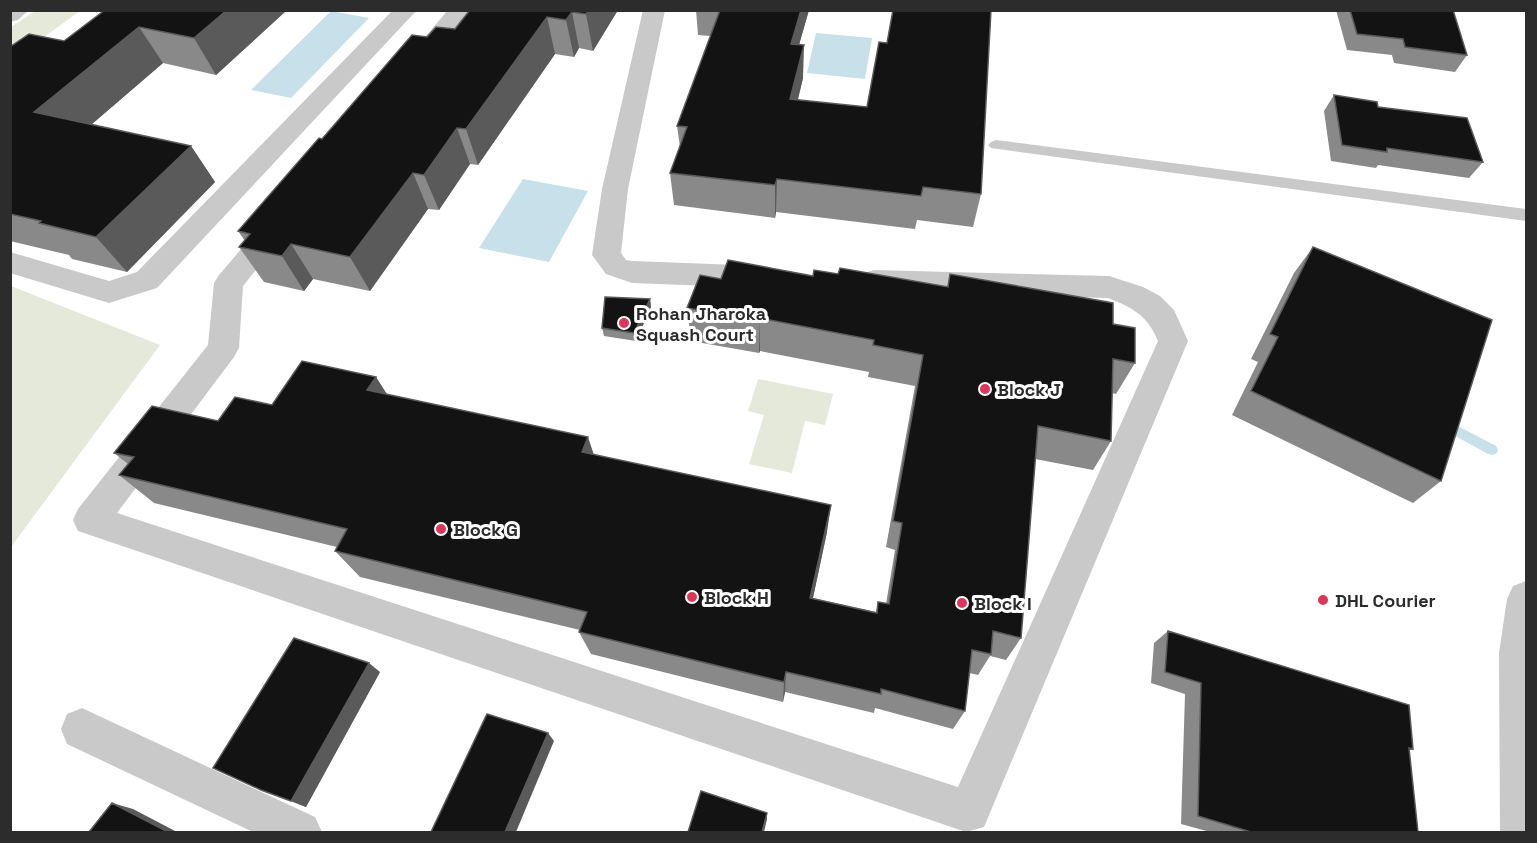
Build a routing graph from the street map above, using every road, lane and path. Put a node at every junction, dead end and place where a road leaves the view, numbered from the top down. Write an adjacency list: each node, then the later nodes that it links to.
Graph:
1 (18, 10): 5 (street)
2 (406, 10): 10 (street)
3 (460, 10): 6 (street)
4 (654, 10): 11 (street)
5 (10, 15)
6 (398, 83)
7 (996, 145): 9 (lane)
8 (298, 201): 12 (street)
9 (1527, 215)
10 (10, 262)
11 (795, 278)
12 (842, 280)
13 (1527, 599): 16 (street)
14 (82, 729): 15 (street)
15 (300, 832)
16 (1522, 832)

